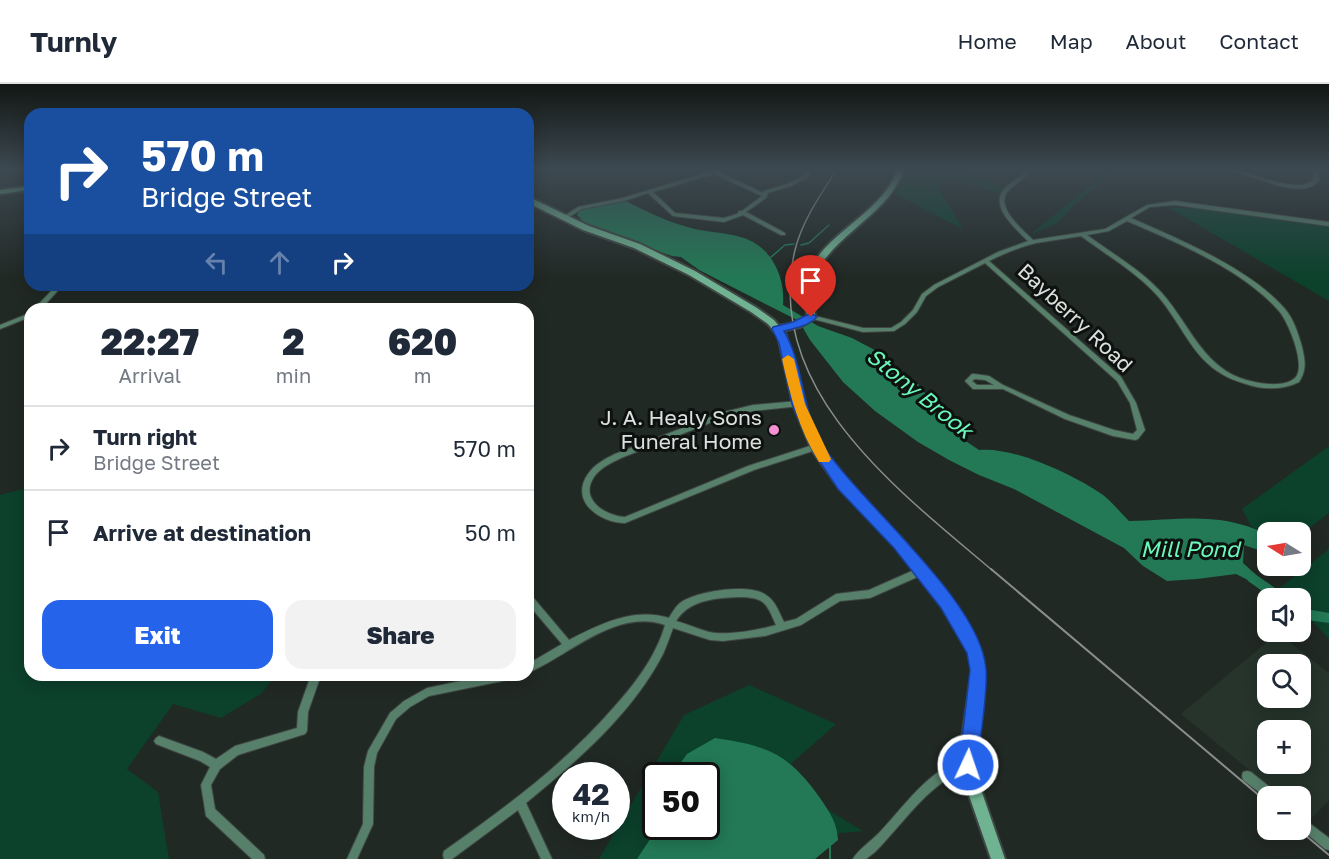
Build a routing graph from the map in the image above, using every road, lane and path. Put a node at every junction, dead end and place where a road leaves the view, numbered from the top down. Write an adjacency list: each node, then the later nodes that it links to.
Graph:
1 (538, 205): 10 (main road)
2 (594, 205): 10 (street)
3 (662, 205): 9 (street)
4 (750, 205): 9 (street)
5 (880, 205): 20 (main road)
6 (1003, 205): 15 (street)
7 (1153, 205): 11 (street)
8 (1190, 205): 12 (street)
9 (741, 212): 13 (street)
10 (564, 218): 22 (main road)
11 (1128, 219): 14 (street); 14 (street)
12 (1329, 225)
13 (783, 234)
14 (1082, 234): 15 (street)
15 (1033, 243): 16 (street)
16 (986, 261): 20 (street); 23 (street, Bayberry Road)
17 (54, 291): 18 (street)
18 (43, 303)
19 (24, 317): 21 (street)
20 (810, 318): 22 (main road)
21 (0, 327)
22 (777, 329): 24 (main road)
23 (1000, 386)
24 (798, 404): 25 (main road); 25 (street)
25 (816, 447): 26 (main road)
26 (921, 571): 29 (street); 36 (main road)
27 (534, 605): 30 (street)
28 (672, 622): 29 (street); 29 (street); 30 (street); 39 (street)
29 (782, 627)
30 (568, 645): 31 (street)
31 (534, 665)
32 (314, 681): 35 (street)
33 (482, 681): 44 (street)
34 (159, 741): 35 (street)
35 (216, 765): 43 (street)
36 (968, 765): 46 (street); 47 (main road)
37 (1247, 776): 38 (street)
38 (1260, 786)
39 (520, 803): 42 (street); 45 (street)
40 (1311, 830): 41 (street)
41 (1329, 845)
42 (448, 855)
43 (260, 859)
44 (352, 859)
45 (547, 859)
46 (858, 859)
47 (998, 859)

